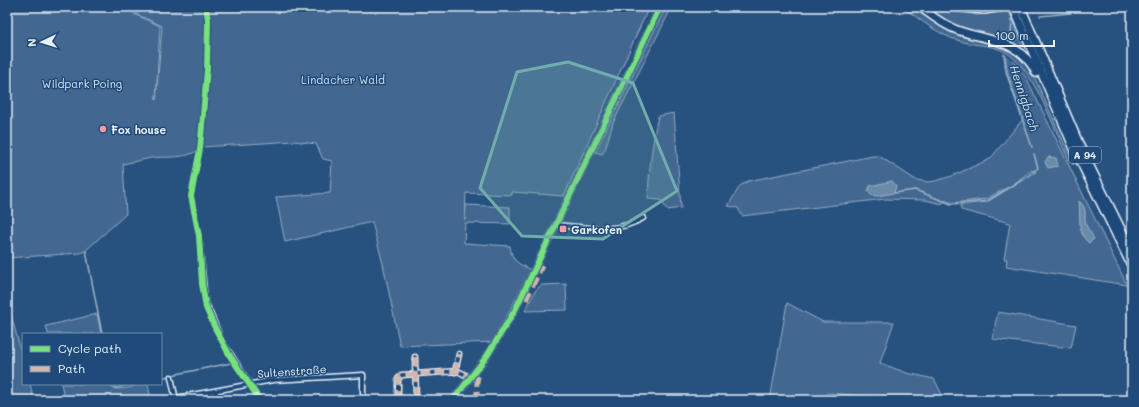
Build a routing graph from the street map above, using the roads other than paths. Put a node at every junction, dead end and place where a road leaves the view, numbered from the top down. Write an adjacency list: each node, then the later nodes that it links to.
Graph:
1 (660, 7): 10 (street)
2 (920, 7): 7 (highway)
3 (954, 7): 4 (highway)
4 (1003, 7)
5 (1012, 7): 7 (highway, A 94)
6 (1021, 7): 11 (highway, A 94)
7 (1046, 88): 12 (highway, A 94)
8 (200, 149): 19 (street)
9 (643, 218): 10 (street)
10 (556, 225): 18 (street)
11 (1132, 251)
12 (1132, 266)
13 (459, 354): 15 (street)
14 (415, 358): 16 (street)
15 (455, 372): 16 (street); 18 (street)
16 (416, 374): 25 (street); 26 (street)
17 (171, 377): 21 (street)
18 (471, 378): 27 (street)
19 (250, 384): 20 (street, Sultenstraße); 23 (street); 24 (street, Sultenstraße)
20 (215, 391): 21 (street, Sultenstraße); 22 (street)
21 (176, 399)
22 (219, 400)
23 (260, 400)
24 (363, 400)
25 (398, 400)
26 (416, 400)
27 (453, 400)

